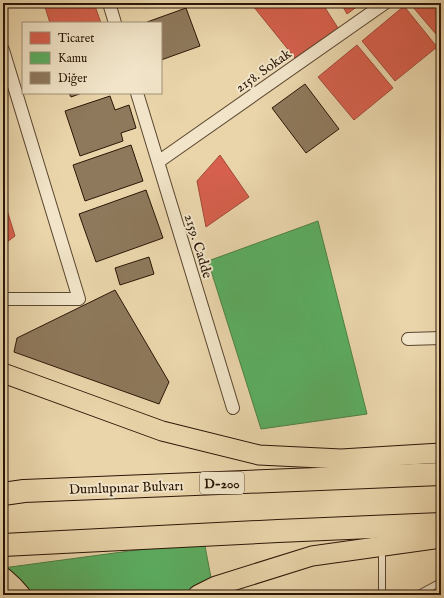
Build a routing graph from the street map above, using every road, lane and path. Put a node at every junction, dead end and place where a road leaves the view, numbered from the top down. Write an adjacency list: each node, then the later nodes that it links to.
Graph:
1 (109, 3): 3 (street)
2 (385, 3): 6 (street, 2158. Sokak)
3 (115, 22)
4 (3, 50): 7 (street)
5 (137, 94): 6 (street, 2159. Cadde)
6 (158, 162): 11 (street, 2159. Cadde)
7 (3, 299)
8 (441, 338): 9 (street)
9 (408, 339)
10 (3, 373): 12 (main road)
11 (233, 408)
12 (441, 453)
13 (441, 474): 14 (highway, Dumlupınar Bulvarı / D-200)
14 (3, 494)
15 (441, 524): 17 (highway)
16 (441, 538): 18 (main road)
17 (3, 545)
18 (382, 546): 22 (main road); 23 (lane)
19 (3, 577): 21 (main road)
20 (441, 582): 24 (lane)
21 (21, 595)
22 (198, 595)
23 (382, 595)
24 (417, 595)

